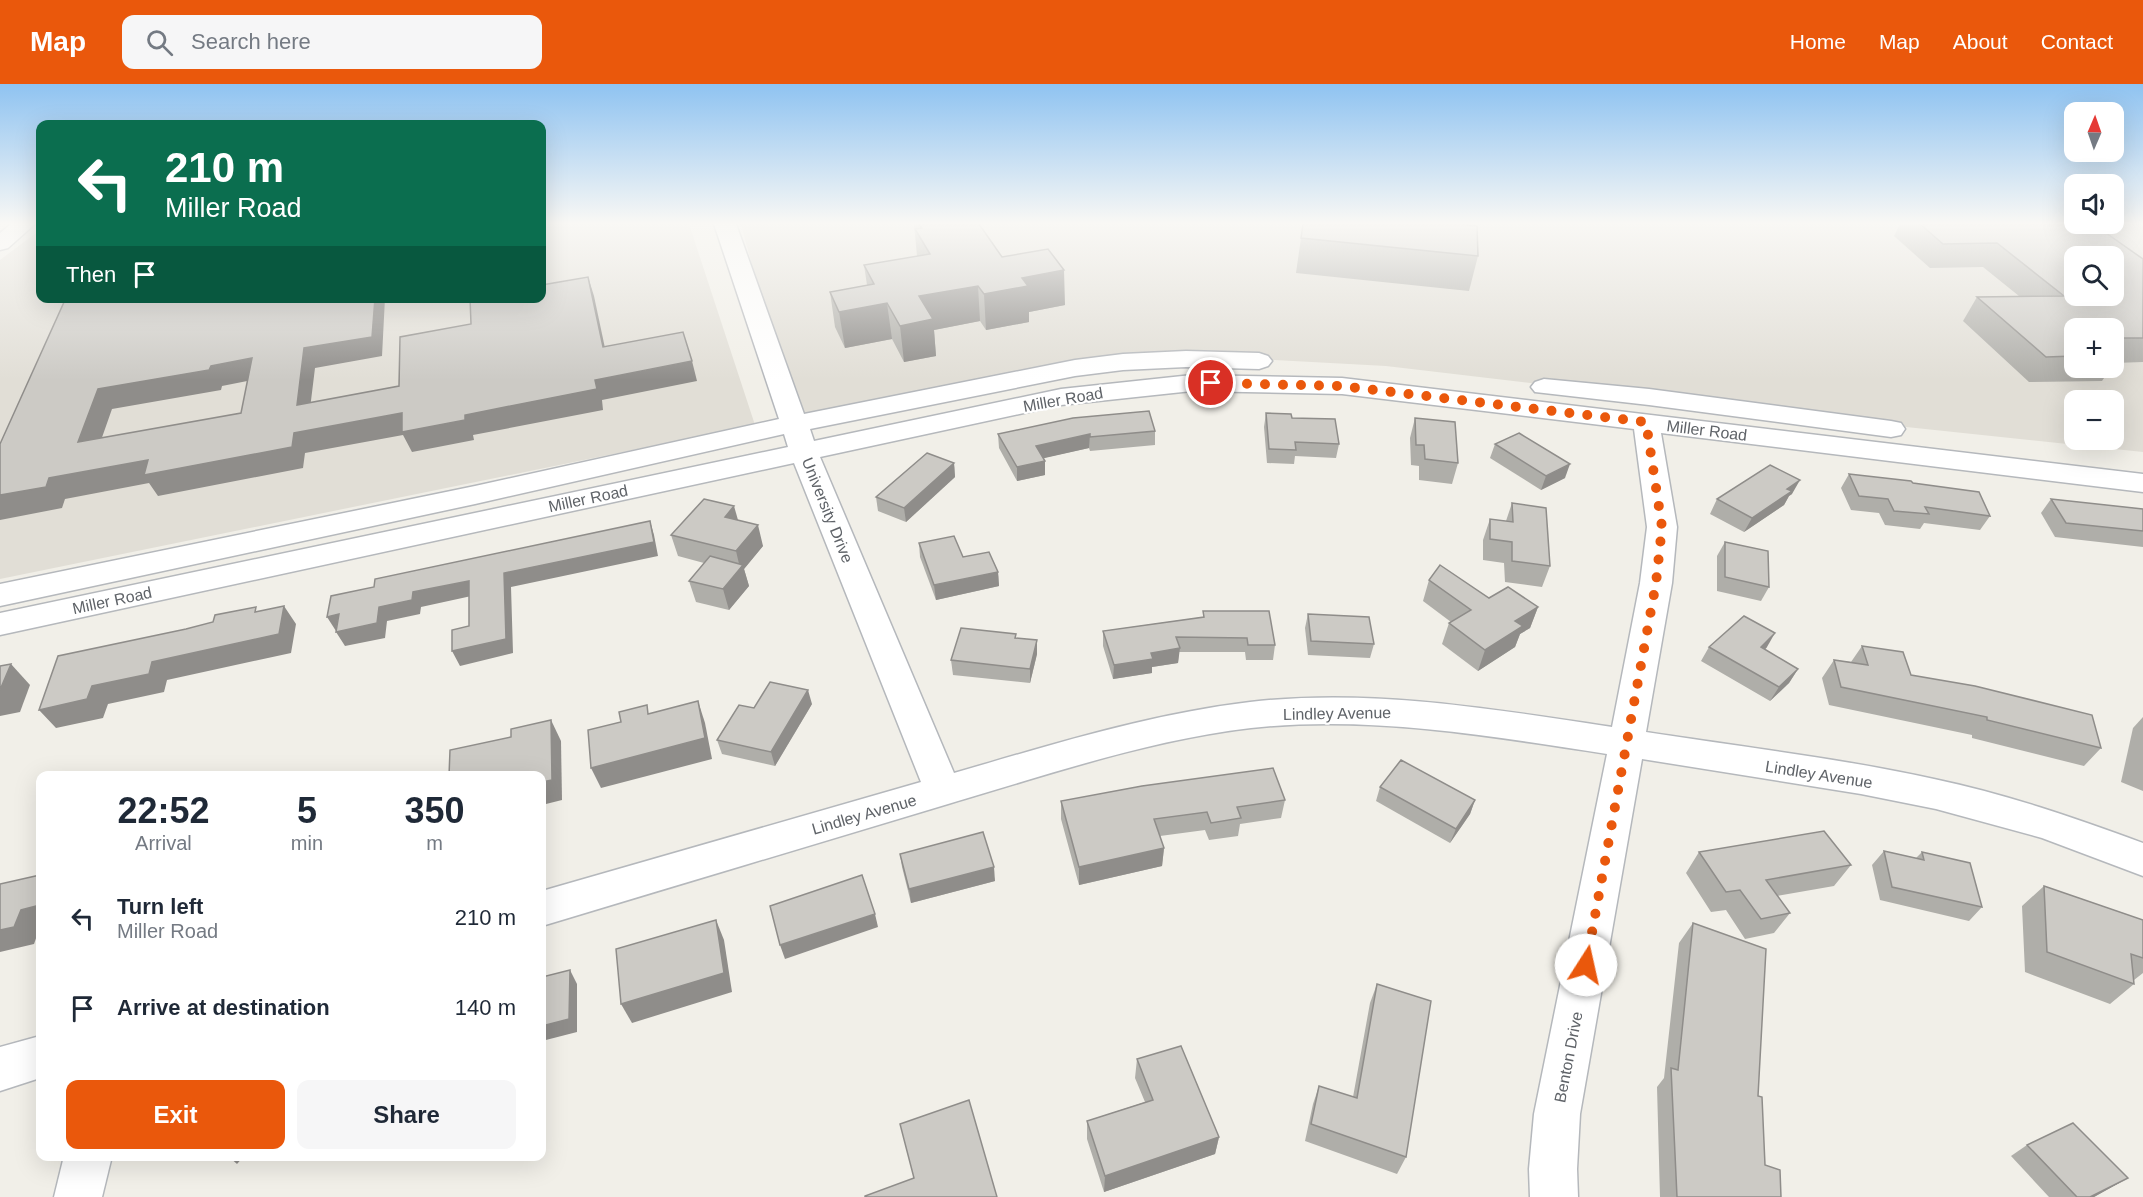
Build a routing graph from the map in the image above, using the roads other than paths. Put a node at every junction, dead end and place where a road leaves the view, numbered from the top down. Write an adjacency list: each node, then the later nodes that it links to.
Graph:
1 (743, 276): 3 (street, University Drive)
2 (1646, 422): 3 (street, Miller Road); 5 (street, Miller Road); 8 (street, Benton Drive)
3 (799, 438): 4 (street, Miller Road); 6 (street, Miller Road); 7 (street, Miller Road); 9 (street, University Drive)
4 (2143, 461)
5 (2143, 483)
6 (0, 595)
7 (0, 624)
8 (1626, 744): 9 (street, Lindley Avenue); 10 (street, Lindley Avenue); 16 (street, Benton Drive)
9 (943, 791): 11 (street, Lindley Avenue)
10 (2143, 860)
11 (546, 907)
12 (36, 1058): 13 (street)
13 (0, 1069)
14 (87, 1161): 15 (street)
15 (78, 1197)
16 (1554, 1197)

